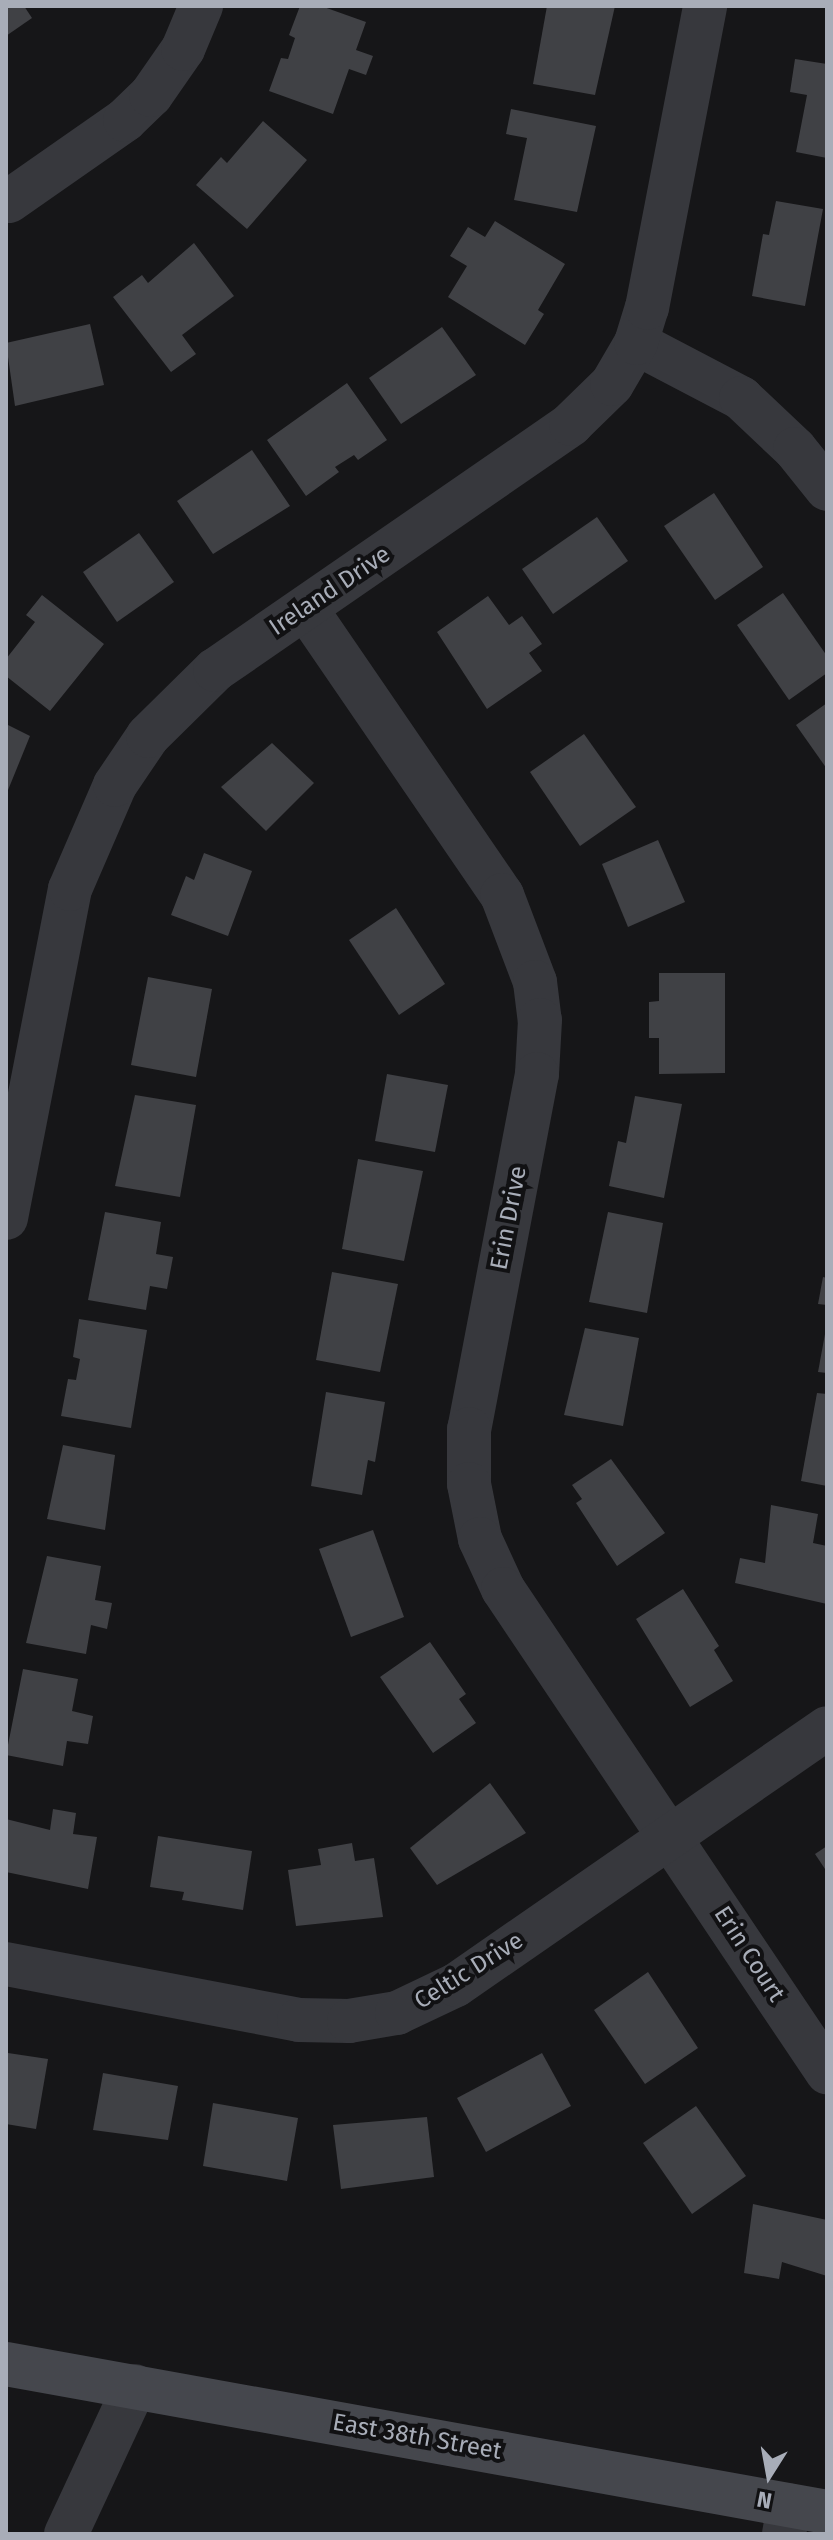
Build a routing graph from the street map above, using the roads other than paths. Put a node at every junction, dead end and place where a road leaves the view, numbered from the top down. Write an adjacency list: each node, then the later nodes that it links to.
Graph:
1 (201, 6): 3 (street)
2 (705, 6): 4 (street, Ireland Drive)
3 (9, 201)
4 (636, 343): 5 (street); 6 (street, Ireland Drive)
5 (827, 489)
6 (306, 609): 7 (street, Ireland Drive); 9 (street, Erin Drive)
7 (6, 1218)
8 (827, 1728): 9 (street, Celtic Drive)
9 (671, 1835): 10 (street, Celtic Drive); 11 (street, Erin Court)
10 (6, 1964)
11 (827, 2072)
12 (6, 2364): 13 (main road, East 38th Street)
13 (135, 2386): 14 (main road, East 38th Street); 15 (street)
14 (800, 2517)
15 (66, 2534)

